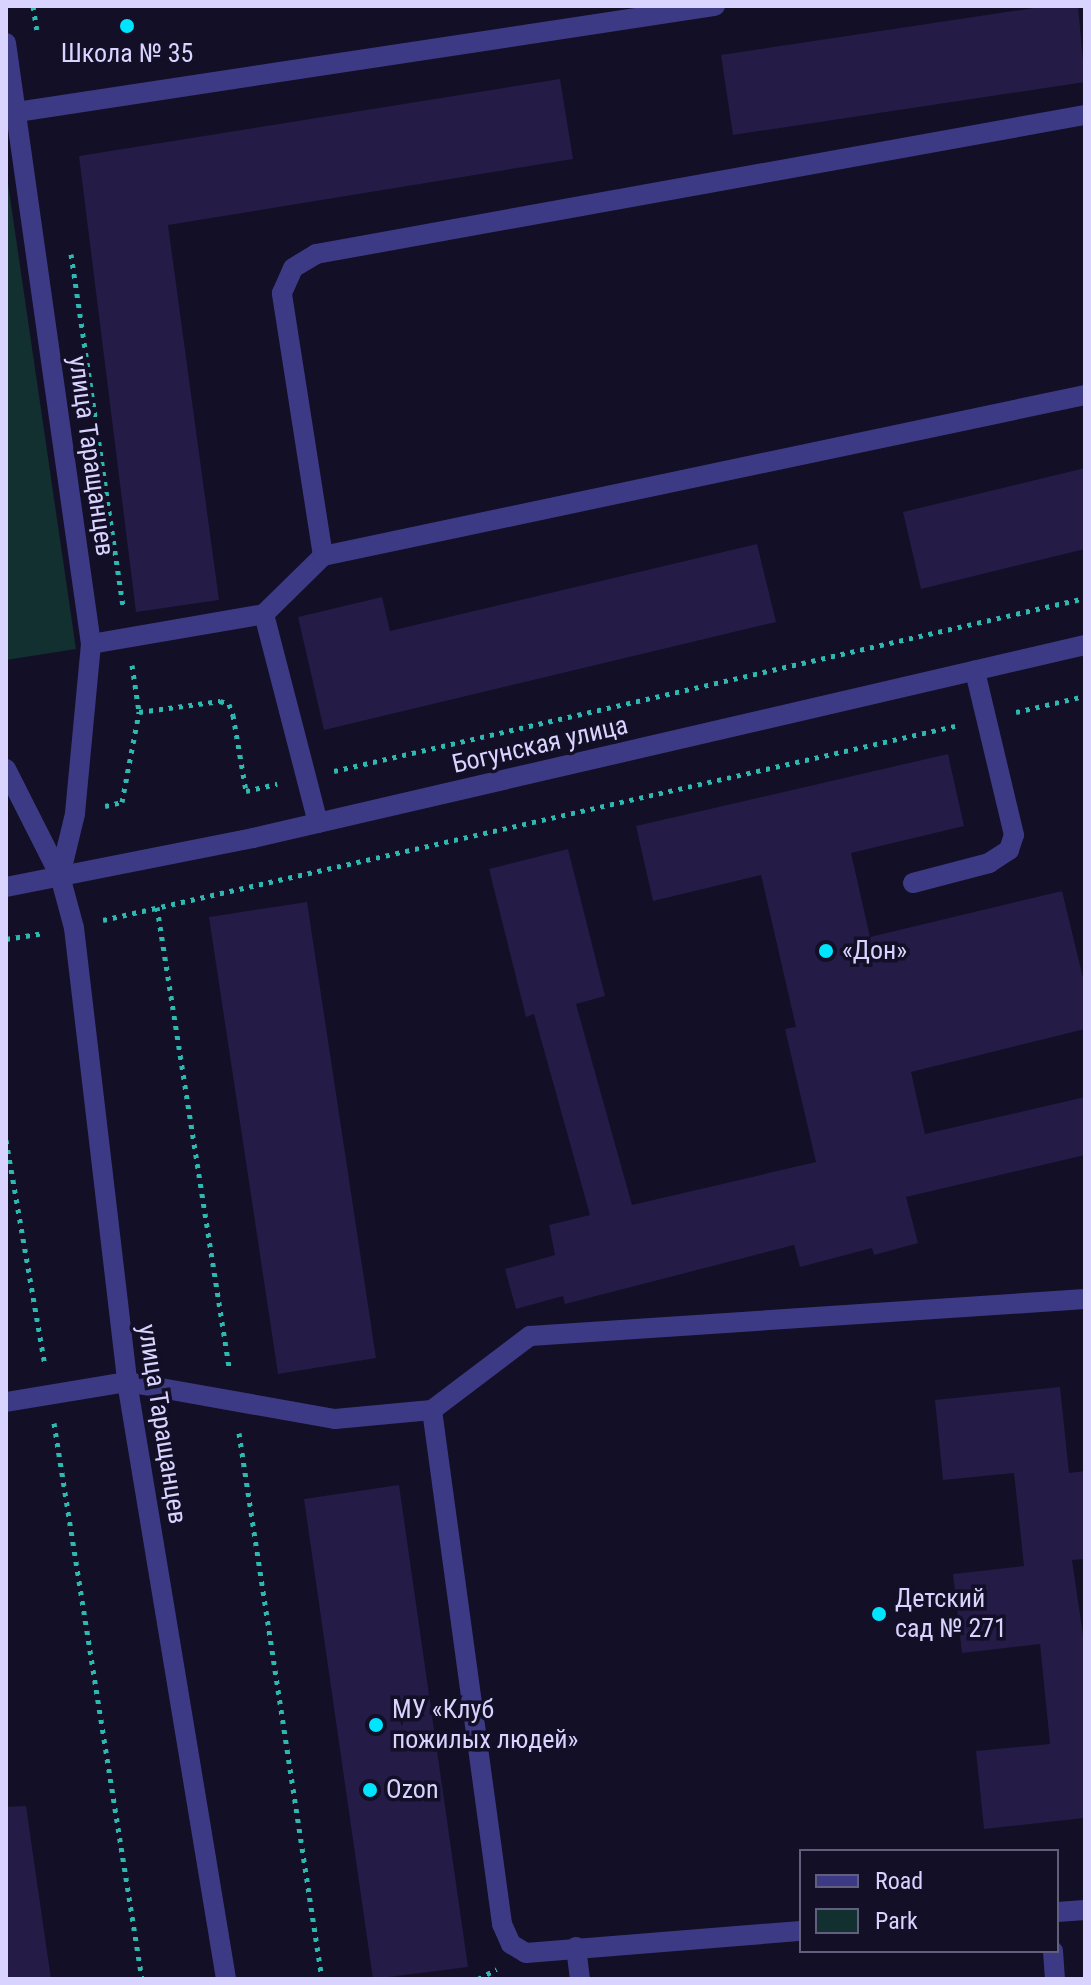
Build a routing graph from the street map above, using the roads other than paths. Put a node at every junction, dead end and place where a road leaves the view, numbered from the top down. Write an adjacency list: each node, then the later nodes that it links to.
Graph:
1 (715, 6): 3 (street)
2 (6, 43): 3 (street, улица Таращанцев)
3 (17, 112): 8 (street, улица Таращанцев)
4 (1085, 115): 6 (street)
5 (1085, 395): 6 (street)
6 (323, 556): 7 (street)
7 (264, 614): 8 (street); 12 (street)
8 (91, 644): 13 (street, улица Таращанцев)
9 (1085, 645): 10 (street, Богунская улица)
10 (975, 671): 12 (street, Богунская улица); 14 (street)
11 (6, 769): 13 (street, улица Таращанцев)
12 (318, 823): 13 (street, Богунская улица)
13 (60, 876): 15 (street, Богунская улица); 17 (street, улица Таращанцев)
14 (913, 883)
15 (6, 887)
16 (1085, 1299): 19 (street)
17 (127, 1382): 18 (street); 19 (street); 25 (street, улица Таращанцев)
18 (6, 1402)
19 (432, 1410): 23 (street)
20 (1085, 1910): 21 (street)
21 (1059, 1912)
22 (799, 1931): 23 (street)
23 (576, 1947): 26 (street)
24 (1053, 1953): 27 (street)
25 (226, 1979)
26 (580, 1979)
27 (1055, 1979)

